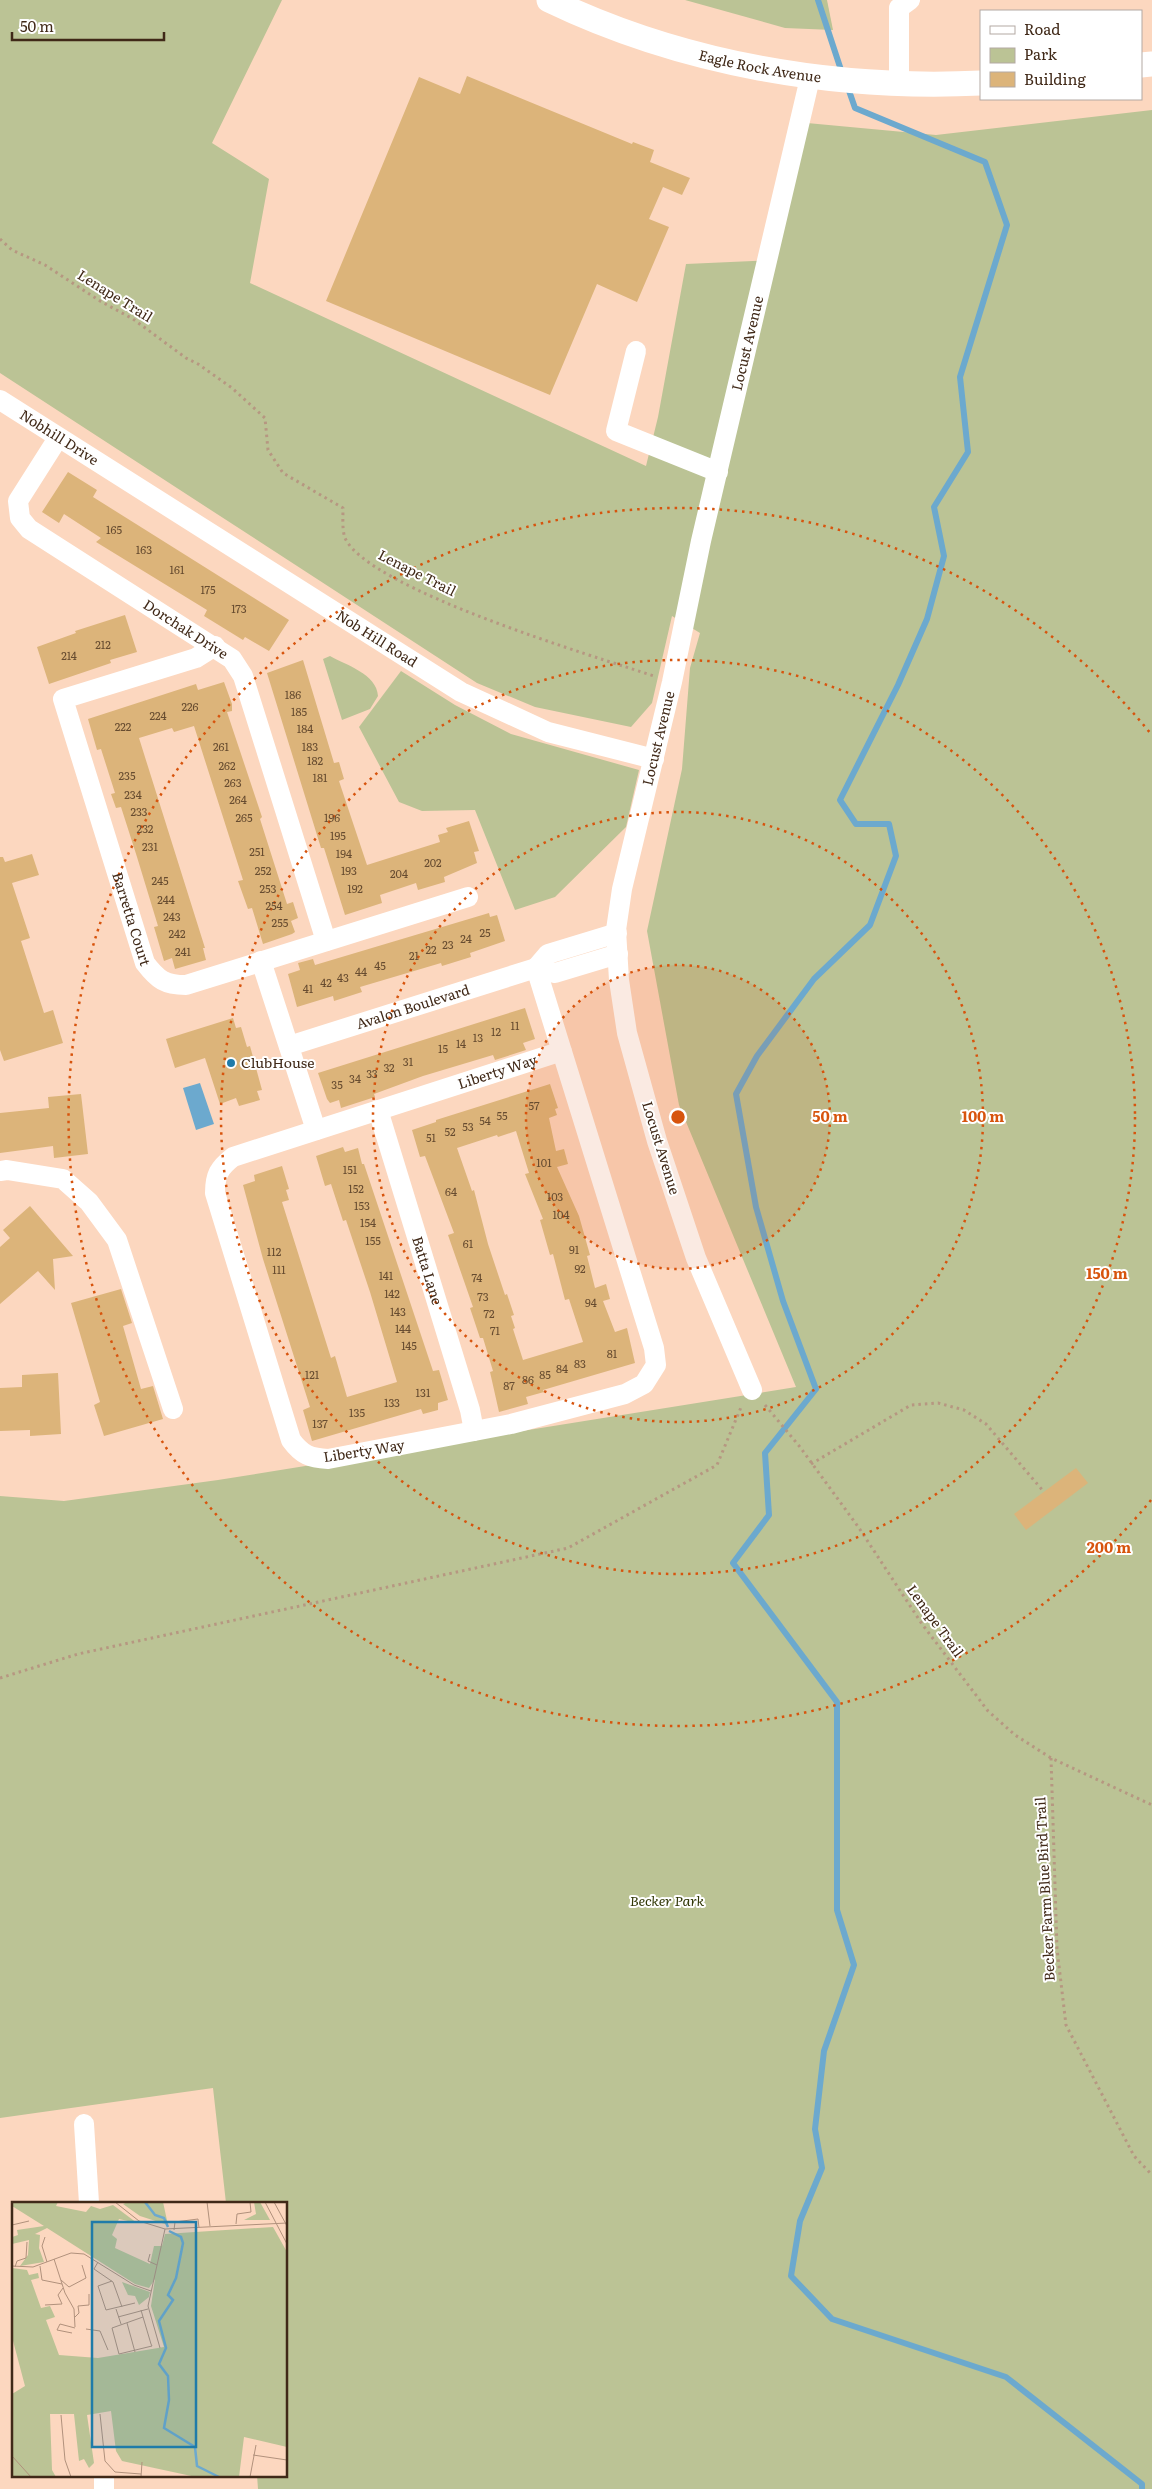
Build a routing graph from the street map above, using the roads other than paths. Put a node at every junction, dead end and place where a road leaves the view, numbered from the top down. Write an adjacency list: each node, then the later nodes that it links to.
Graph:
1 (549, 0): 3 (main road, Eagle Rock Avenue)
2 (910, 0): 4 (street)
3 (821, 79): 4 (main road, Eagle Rock Avenue); 9 (street, Locust Avenue)
4 (899, 83): 5 (main road, Eagle Rock Avenue)
5 (980, 83)
6 (636, 351): 9 (street)
7 (0, 400): 8 (street, Nobhill Drive)
8 (58, 438): 10 (street, Nobhill Drive); 11 (street, Dorchak Drive)
9 (718, 472): 12 (street, Locust Avenue)
10 (119, 476): 12 (street, Nob Hill Road)
11 (215, 646): 15 (street, Dorchak Drive); 17 (street, Barretta Court)
12 (654, 759): 14 (street, Locust Avenue)
13 (468, 897): 15 (street, Barretta Court)
14 (617, 933): 16 (street, Locust Avenue); 18 (street, Avalon Boulevard)
15 (326, 941): 17 (street, Barretta Court)
16 (618, 954): 18 (street, Avalon Boulevard); 24 (street, Locust Avenue)
17 (261, 961): 19 (street)
18 (536, 968): 19 (street, Avalon Boulevard); 20 (street, Liberty Way)
19 (289, 1046): 22 (street)
20 (562, 1051): 21 (street, Liberty Way); 26 (street, Liberty Way)
21 (378, 1110): 22 (street, Liberty Way); 26 (street, Batta Lane)
22 (316, 1130): 26 (street, Liberty Way)
23 (0, 1171): 25 (street)
24 (751, 1388)
25 (173, 1409)
26 (474, 1431)
27 (84, 2124): 28 (street)
28 (89, 2202)
29 (104, 2476): 30 (street)
30 (104, 2489)

